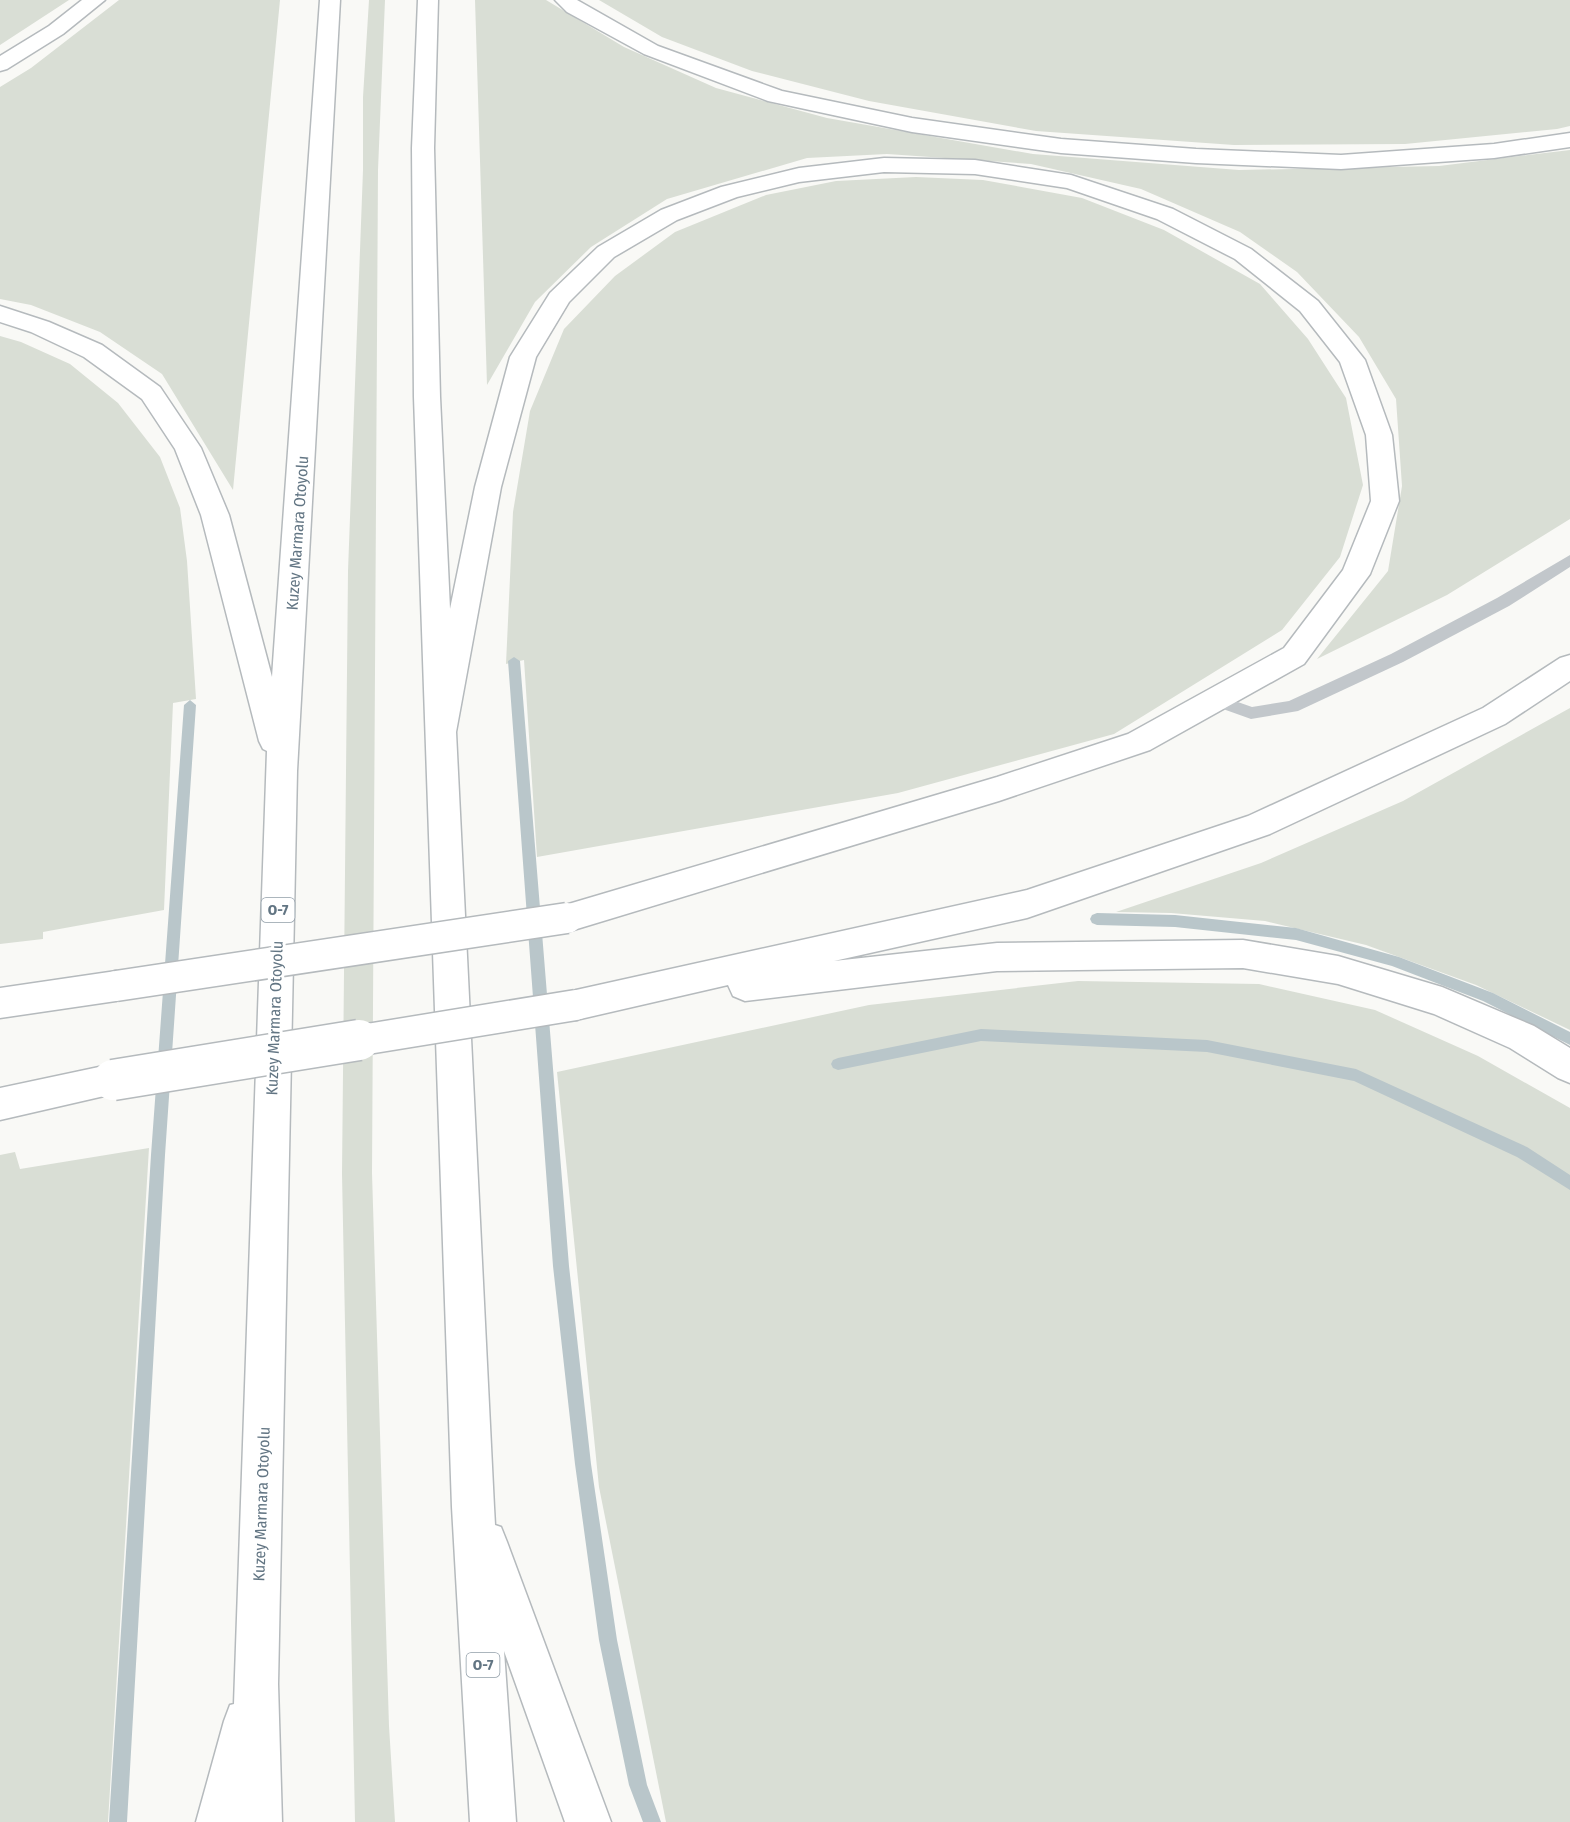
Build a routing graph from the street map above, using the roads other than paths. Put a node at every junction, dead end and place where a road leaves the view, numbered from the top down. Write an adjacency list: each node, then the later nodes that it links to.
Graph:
1 (95, 0): 5 (highway)
2 (330, 0): 12 (highway, Kuzey Marmara Otoyolu / O-7)
3 (428, 0): 11 (highway, O-7)
4 (565, 0): 6 (highway)
5 (0, 65)
6 (1570, 140)
7 (0, 314): 12 (highway)
8 (1570, 560): 10 (lane)
9 (1570, 666): 16 (highway)
10 (1215, 700): 11 (highway); 13 (highway, bridge)
11 (441, 732): 21 (highway, O-7)
12 (281, 771): 22 (highway, Kuzey Marmara Otoyolu / O-7)
13 (116, 986): 14 (highway); 15 (highway)
14 (0, 993)
15 (0, 1003)
16 (576, 1005): 17 (highway); 18 (highway, bridge)
17 (1570, 1067)
18 (113, 1080): 19 (highway); 20 (highway)
19 (0, 1097)
20 (0, 1104)
21 (473, 1507): 25 (highway, O-7); 26 (highway)
22 (256, 1684): 23 (highway); 24 (highway, Kuzey Marmara Otoyolu / O-7)
23 (219, 1822)
24 (259, 1822)
25 (493, 1822)
26 (588, 1822)

